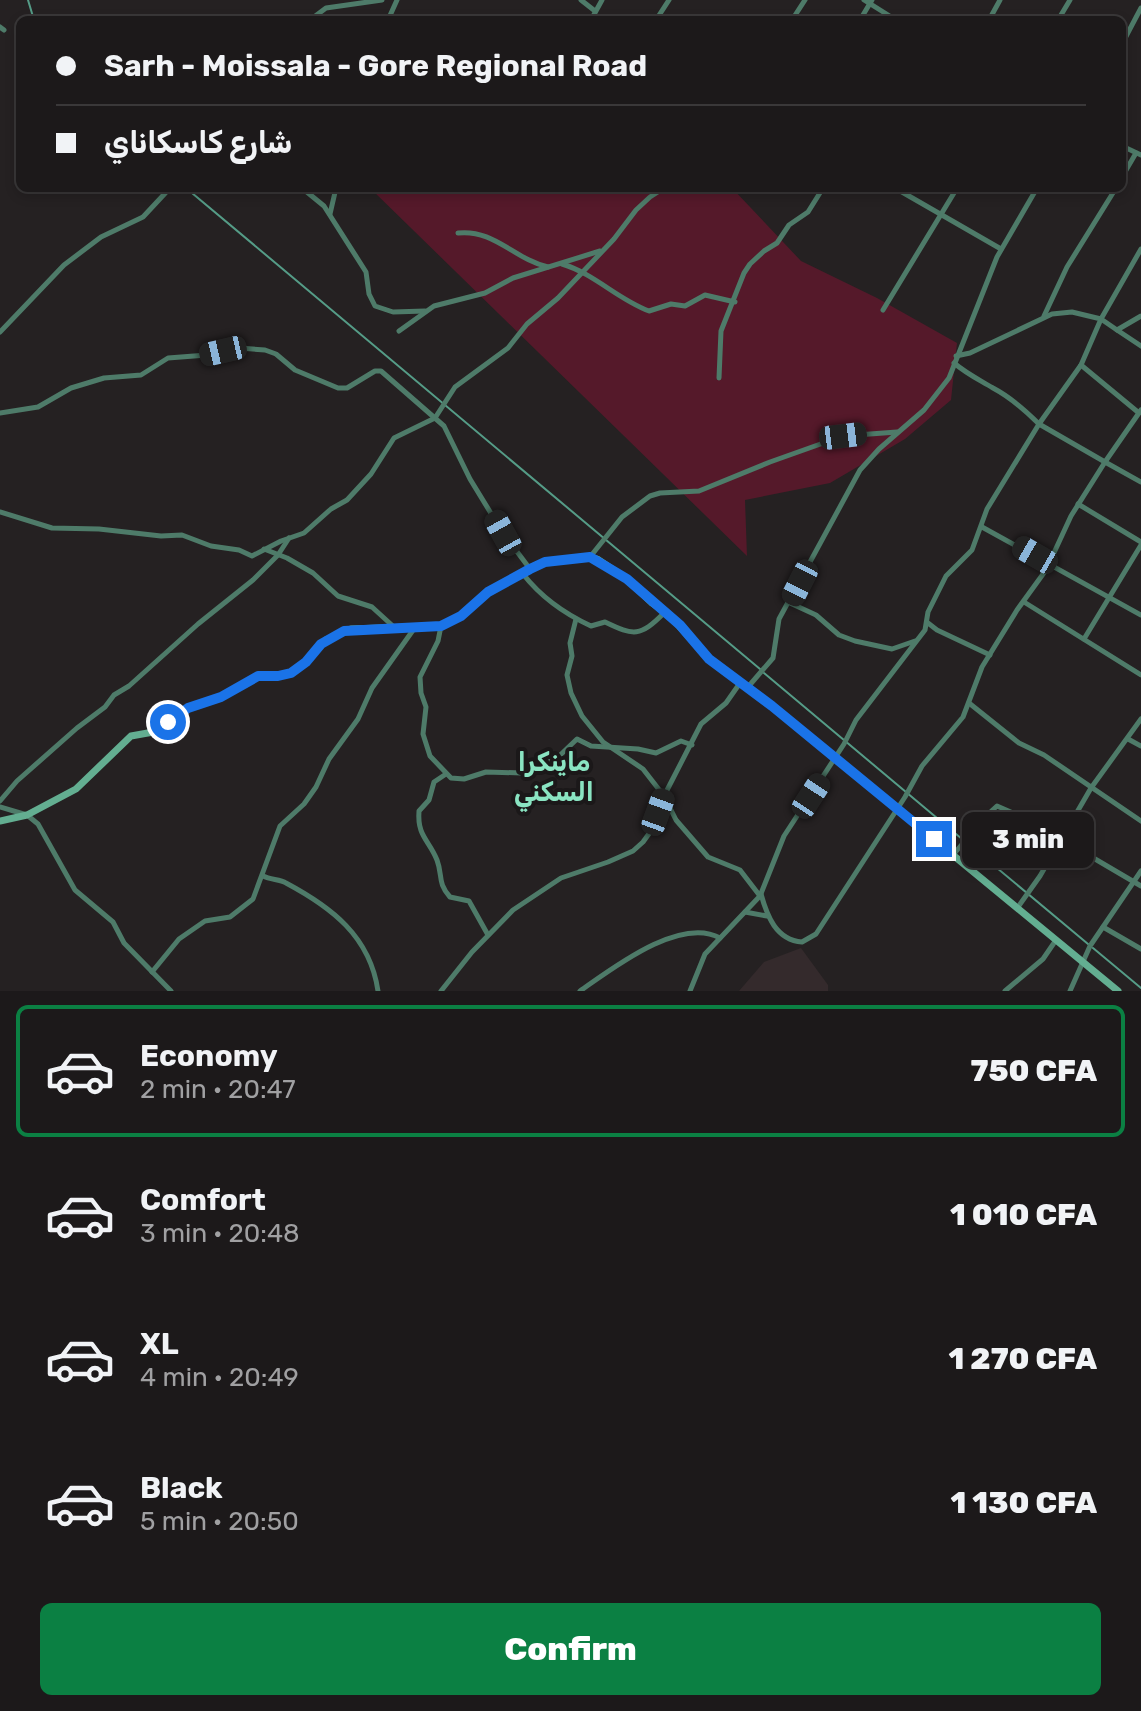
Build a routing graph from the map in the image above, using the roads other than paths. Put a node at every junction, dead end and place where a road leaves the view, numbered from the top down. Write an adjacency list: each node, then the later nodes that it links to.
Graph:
1 (382, 0): 7 (street)
2 (581, 0): 6 (street)
3 (602, 0): 6 (street)
4 (869, 1): 9 (street)
5 (1141, 8): 10 (street)
6 (595, 11): 8 (street)
7 (315, 16)
8 (593, 16)
9 (890, 16)
10 (1126, 36)
11 (1139, 154): 12 (street)
12 (1126, 172)
13 (166, 192): 39 (street)
14 (307, 192): 22 (street)
15 (335, 192): 22 (street)
16 (658, 192): 27 (street)
17 (820, 192): 31 (street)
18 (902, 192): 23 (street)
19 (955, 192): 23 (street)
20 (1035, 192): 25 (street)
21 (1114, 192): 35 (street)
22 (330, 215): 33 (street)
23 (942, 215): 25 (street); 32 (street)
24 (458, 233): 29 (street)
25 (1001, 249): 41 (street)
26 (1141, 249): 36 (street)
27 (601, 251): 28 (street); 30 (street)
28 (562, 264): 29 (street); 30 (street)
29 (548, 267): 33 (street)
30 (582, 271): 31 (street); 48 (street)
31 (735, 302): 44 (street)
32 (883, 310)
33 (425, 311): 38 (street)
34 (1141, 316): 37 (street)
35 (1044, 317): 36 (street); 41 (street)
36 (1101, 319): 37 (street); 42 (street)
37 (1117, 330): 40 (street)
38 (399, 331)
39 (0, 332)
40 (1141, 346)
41 (955, 360): 43 (street); 45 (street)
42 (1081, 365): 46 (street); 49 (street)
43 (968, 376): 45 (street); 49 (street)
44 (719, 378)
45 (949, 378): 50 (street)
46 (1140, 412): 51 (street)
47 (0, 413): 48 (street)
48 (435, 418): 56 (street); 62 (street)
49 (1039, 424): 51 (street); 55 (street)
50 (898, 432): 60 (street); 65 (street)
51 (1105, 462): 52 (street); 53 (street)
52 (1141, 482)
53 (1078, 504): 57 (street); 61 (street)
54 (0, 512): 58 (street)
55 (982, 527): 61 (street); 69 (street)
56 (289, 537): 58 (street); 59 (street)
57 (1141, 544): 63 (street)
58 (264, 549): 59 (street)
59 (278, 555): 72 (street); 90 (street)
60 (590, 557): 62 (street); 66 (street)
61 (1049, 564): 63 (street); 64 (street)
62 (526, 572): 68 (street); 71 (street)
63 (1111, 596): 67 (street); 76 (street)
64 (1024, 602): 76 (street); 77 (street)
65 (790, 603): 75 (street); 79 (street)
66 (664, 613): 68 (street); 79 (street)
67 (1141, 615)
68 (576, 619): 85 (street)
69 (928, 623): 73 (street); 74 (street)
70 (416, 626): 71 (street); 72 (street); 98 (street)
71 (441, 626): 87 (street)
72 (395, 629): 92 (street)
73 (925, 630): 74 (street); 75 (street)
74 (937, 630): 77 (street)
75 (918, 639): 86 (street)
76 (1084, 639): 78 (street)
77 (990, 655): 80 (street)
78 (1141, 675)
79 (744, 684): 83 (street); 86 (street)
80 (969, 703): 88 (street); 91 (street)
81 (1141, 719): 82 (street)
82 (1128, 739): 84 (street); 88 (street)
83 (692, 745): 85 (street); 89 (street)
84 (1141, 746)
85 (608, 747): 87 (street); 89 (street)
86 (834, 757): 91 (street); 101 (street)
87 (446, 774): 106 (street)
88 (1091, 788): 94 (street); 95 (street)
89 (664, 796): 101 (street); 106 (street)
90 (0, 804): 92 (street)
91 (897, 809): 96 (street); 104 (street)
92 (27, 815): 93 (street); 111 (street)
93 (0, 821)
94 (1141, 821)
95 (1061, 839): 96 (street); 99 (street); 102 (street)
96 (953, 855): 102 (street)
97 (1141, 871): 99 (street)
98 (263, 876): 111 (street); 113 (street)
99 (1134, 882): 100 (street); 105 (street)
100 (1141, 886)
101 (761, 895): 103 (street); 104 (street)
102 (1018, 907): 108 (street)
103 (745, 912): 104 (street); 107 (street)
104 (767, 916)
105 (1103, 927): 109 (street); 110 (street)
106 (488, 935): 114 (street)
107 (720, 938): 115 (street); 116 (street)
108 (1057, 939): 110 (street); 117 (street)
109 (1141, 949)
110 (1083, 961): 118 (street); 119 (street)
111 (152, 972): 112 (street)
112 (171, 991)
113 (378, 991)
114 (441, 991)
115 (580, 991)
116 (690, 991)
117 (1005, 991)
118 (1070, 991)
119 (1118, 991)

